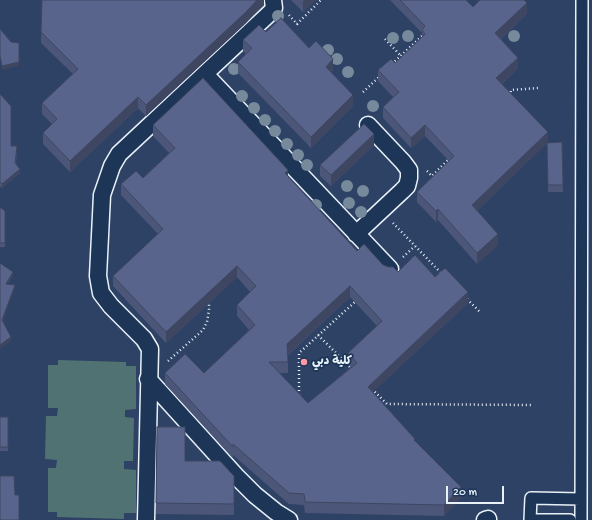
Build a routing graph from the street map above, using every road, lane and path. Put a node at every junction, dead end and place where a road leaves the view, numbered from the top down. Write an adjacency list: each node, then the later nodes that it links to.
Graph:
1 (273, 0): 10 (street)
2 (321, 0): 4 (path)
3 (582, 0): 32 (lane)
4 (288, 14)
5 (428, 30): 7 (path)
6 (385, 39): 7 (path)
7 (401, 56): 8 (path)
8 (390, 66)
9 (385, 71): 12 (path)
10 (205, 74): 18 (street); 28 (street)
11 (538, 88): 13 (path)
12 (363, 92)
13 (510, 100)
14 (368, 125): 16 (street)
15 (454, 154): 16 (path)
16 (409, 170): 17 (street)
17 (381, 211): 18 (street); 19 (path)
18 (356, 234): 20 (street)
19 (414, 246): 20 (path); 21 (path)
20 (390, 269)
21 (448, 279)
22 (208, 296): 28 (path)
23 (464, 296): 25 (path)
24 (357, 300): 26 (path)
25 (481, 313)
26 (318, 335): 27 (path); 30 (path)
27 (356, 372)
28 (148, 379): 33 (street); 34 (street)
29 (371, 388): 31 (path)
30 (299, 398)
31 (531, 405)
32 (581, 499): 35 (lane); 37 (lane)
33 (146, 520)
34 (289, 520)
35 (530, 520): 36 (lane)
36 (570, 520)
37 (581, 520)

